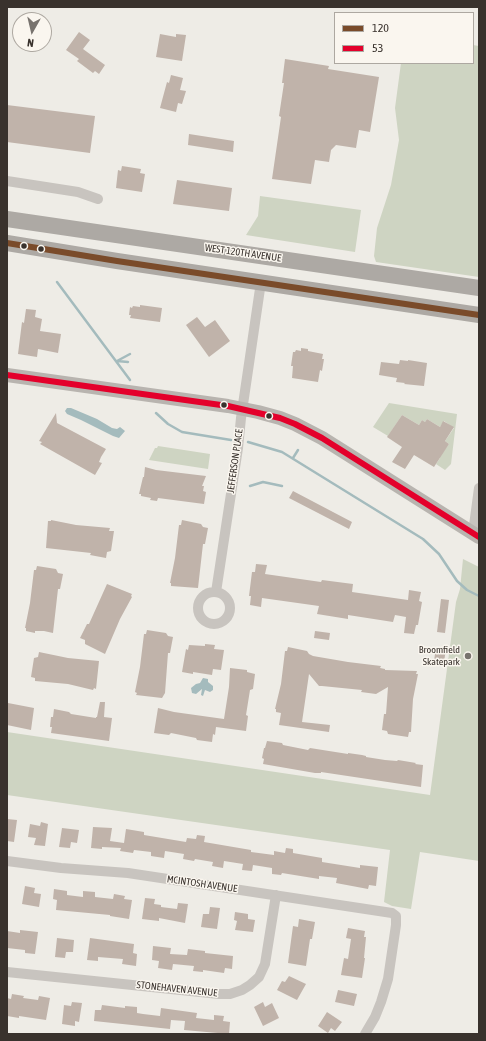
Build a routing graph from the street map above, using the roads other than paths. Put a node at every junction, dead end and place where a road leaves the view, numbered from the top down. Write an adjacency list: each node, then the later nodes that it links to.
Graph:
1 (7, 181): 2 (street)
2 (98, 199)
3 (7, 219): 6 (main road, WEST 120TH AVENUE)
4 (7, 243): 5 (main road)
5 (261, 282): 7 (main road); 9 (street, JEFFERSON PLACE)
6 (479, 288)
7 (479, 315)
8 (7, 375): 9 (street)
9 (243, 409): 11 (street); 12 (street, JEFFERSON PLACE)
10 (479, 488): 11 (street)
11 (476, 535)
12 (216, 592)
13 (7, 861): 14 (street, MCINTOSH AVENUE)
14 (276, 895): 15 (street, STONEHAVEN AVENUE); 16 (street, MCINTOSH AVENUE)
15 (7, 972)
16 (365, 1034)

